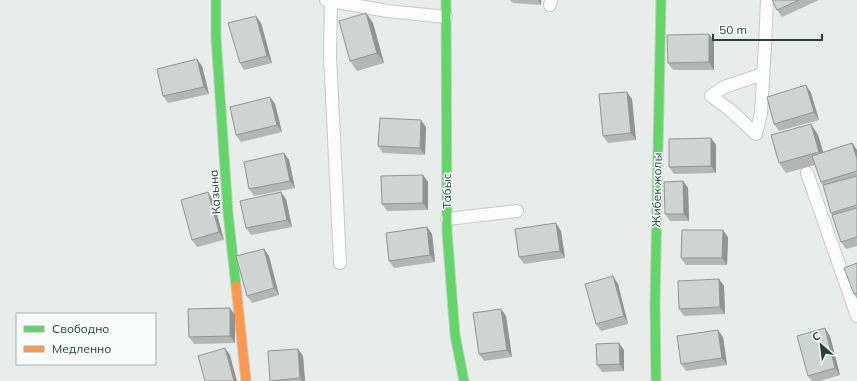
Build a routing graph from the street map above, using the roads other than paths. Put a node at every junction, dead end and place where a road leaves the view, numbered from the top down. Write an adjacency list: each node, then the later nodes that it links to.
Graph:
1 (216, 0): 13 (street, Казына)
2 (329, 0): 6 (street); 11 (street)
3 (446, 0): 6 (street, Табыс)
4 (661, 0): 15 (street, Жибек жолы)
5 (767, 0): 7 (street)
6 (446, 17): 10 (street, Табыс)
7 (763, 74): 7 (street)
8 (807, 173): 12 (street)
9 (517, 211): 10 (street)
10 (447, 219): 14 (street, Табыс)
11 (340, 263)
12 (857, 316)
13 (246, 381)
14 (464, 381)
15 (656, 381)

